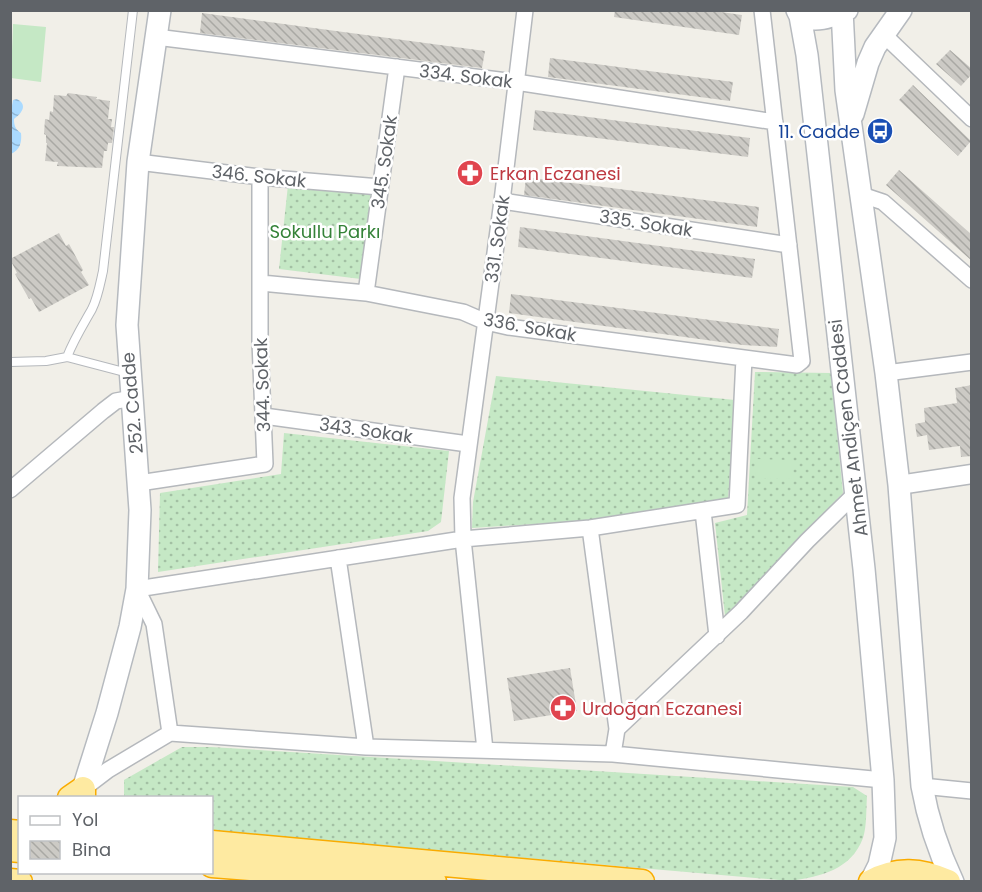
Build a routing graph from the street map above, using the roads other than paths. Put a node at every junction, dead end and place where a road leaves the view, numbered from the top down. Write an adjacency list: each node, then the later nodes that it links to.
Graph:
1 (133, 10): 25 (lane)
2 (160, 10): 9 (main road, 252. Cadde)
3 (525, 10): 11 (street, 331. Sokak)
4 (762, 10): 14 (street)
5 (901, 10): 8 (main road)
6 (844, 11): 7 (main road, Ahmet Andiçen Caddesi); 13 (main road, Ahmet Andiçen Caddesi)
7 (795, 12): 38 (main road, Ahmet Andiçen Caddesi)
8 (883, 34): 12 (street); 13 (main road)
9 (156, 37): 10 (street, 334. Sokak); 15 (main road, 252. Cadde)
10 (397, 67): 11 (street, 334. Sokak); 17 (street, 345. Sokak)
11 (516, 82): 14 (street, 334. Sokak); 19 (street, 331. Sokak)
12 (972, 119)
13 (851, 120): 18 (main road, Ahmet Andiçen Caddesi)
14 (775, 122): 20 (street)
15 (138, 162): 16 (street, 346. Sokak); 30 (main road, 252. Cadde)
16 (260, 177): 17 (street, 346. Sokak); 22 (street, 344. Sokak)
17 (380, 187): 23 (street, 345. Sokak)
18 (860, 194): 21 (street); 29 (main road, Ahmet Andiçen Caddesi)
19 (502, 201): 20 (street, 335. Sokak); 24 (street, 331. Sokak)
20 (789, 245): 26 (street, 336. Sokak)
21 (972, 280)
22 (261, 284): 23 (street, 336. Sokak); 32 (street, 344. Sokak)
23 (366, 293): 24 (street, 336. Sokak)
24 (486, 322): 26 (street, 336. Sokak); 33 (street, 331. Sokak)
25 (67, 357): 27 (lane); 30 (lane)
26 (744, 358): 39 (street)
27 (10, 362)
28 (972, 362): 29 (street)
29 (886, 373): 36 (main road, Ahmet Andiçen Caddesi)
30 (129, 374): 31 (main road, 252. Cadde)
31 (133, 398): 35 (main road, 252. Cadde); 37 (street)
32 (264, 416): 33 (street, 343. Sokak); 35 (street, 344. Sokak)
33 (468, 444): 41 (street, 331. Sokak)
34 (972, 474): 36 (street)
35 (139, 483): 43 (main road, 252. Cadde)
36 (899, 485): 51 (main road, Ahmet Andiçen Caddesi)
37 (10, 490)
38 (855, 494): 44 (street); 50 (main road, Ahmet Andiçen Caddesi)
39 (703, 510): 40 (street); 44 (street)
40 (590, 528): 41 (street); 45 (street)
41 (463, 539): 42 (street); 48 (street, 331. Sokak)
42 (338, 558): 43 (street); 47 (street)
43 (137, 589): 46 (street); 53 (main road, 252. Cadde)
44 (717, 636): 45 (street)
45 (617, 729): 49 (street)
46 (170, 733): 47 (street); 53 (street)
47 (366, 747): 48 (street)
48 (485, 750): 49 (street)
49 (613, 754): 50 (street)
50 (883, 780): 57 (main road, Ahmet Andiçen Caddesi)
51 (921, 786): 52 (street); 62 (main road, Ahmet Andiçen Caddesi)
52 (972, 791)
53 (79, 795)
54 (213, 843): 60 (highway)
55 (213, 865): 59 (highway)
56 (10, 881): 58 (highway)
57 (871, 881): 61 (highway)
58 (20, 882)
59 (434, 882)
60 (642, 882)
61 (948, 882)
62 (953, 882)

